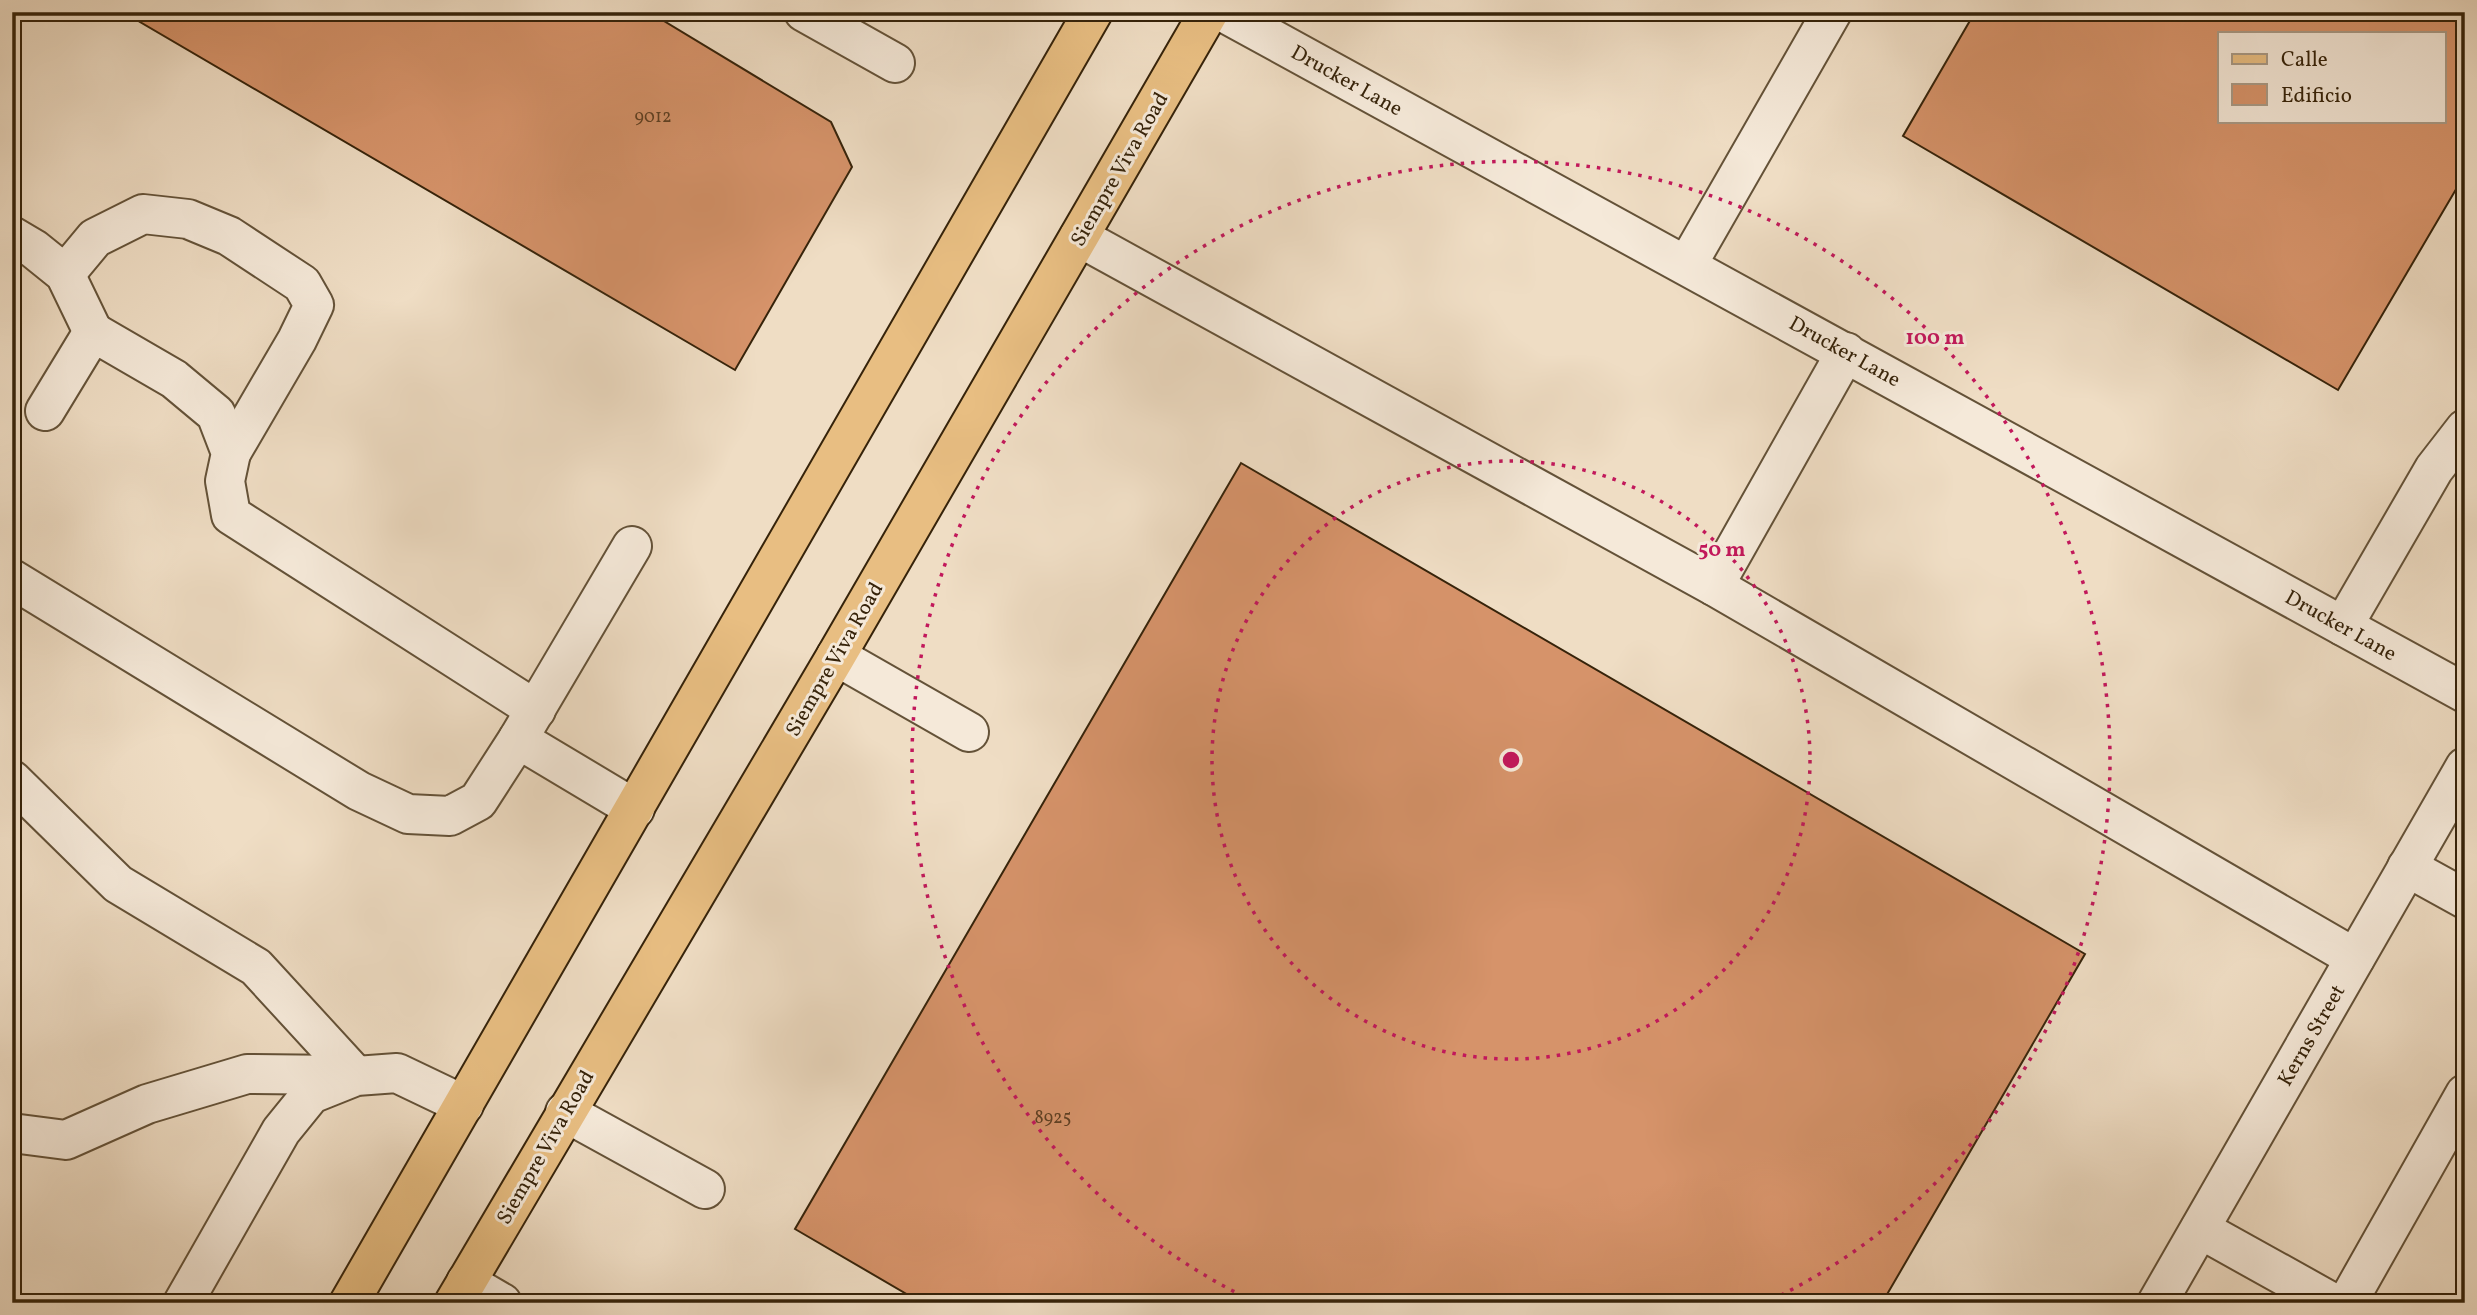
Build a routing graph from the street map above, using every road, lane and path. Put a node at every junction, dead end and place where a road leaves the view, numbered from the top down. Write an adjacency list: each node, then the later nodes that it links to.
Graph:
1 (804, 12): 6 (street)
2 (1093, 12): 26 (main road)
3 (1209, 12): 8 (main road, Siempre Viva Road)
4 (1223, 12): 9 (street, Drucker Lane)
5 (1832, 12): 9 (street)
6 (895, 64)
7 (12, 236): 10 (street)
8 (1079, 237): 18 (street); 20 (main road, Siempre Viva Road)
9 (1687, 265): 12 (street, Drucker Lane)
10 (65, 274): 11 (street); 15 (street)
11 (93, 332): 13 (street); 15 (street)
12 (1846, 352): 18 (street); 19 (street, Drucker Lane)
13 (45, 411)
14 (2465, 429): 19 (street)
15 (231, 453): 22 (street)
16 (632, 546): 22 (street)
17 (12, 579): 22 (street)
18 (1714, 586): 29 (street)
19 (2343, 626): 21 (street, Drucker Lane)
20 (836, 656): 23 (street); 33 (main road, Siempre Viva Road)
21 (2465, 693)
22 (527, 725): 26 (street)
23 (969, 732)
24 (2465, 767): 27 (street, Kerns Street)
25 (12, 779): 30 (street)
26 (635, 810): 32 (main road)
27 (2407, 867): 28 (street); 29 (street, Kerns Street)
28 (2465, 899)
29 (2355, 958): 36 (street, Kerns Street)
30 (356, 1076): 32 (street); 34 (street); 38 (street)
31 (2465, 1094): 43 (street)
32 (464, 1105): 39 (main road)
33 (565, 1112): 35 (street); 37 (main road, Siempre Viva Road)
34 (12, 1133)
35 (705, 1189)
36 (2200, 1229): 41 (street, Kerns Street); 42 (street)
37 (460, 1292): 40 (street)
38 (183, 1303)
39 (349, 1303)
40 (502, 1303)
41 (2157, 1303)
42 (2333, 1303)
43 (2347, 1303)

